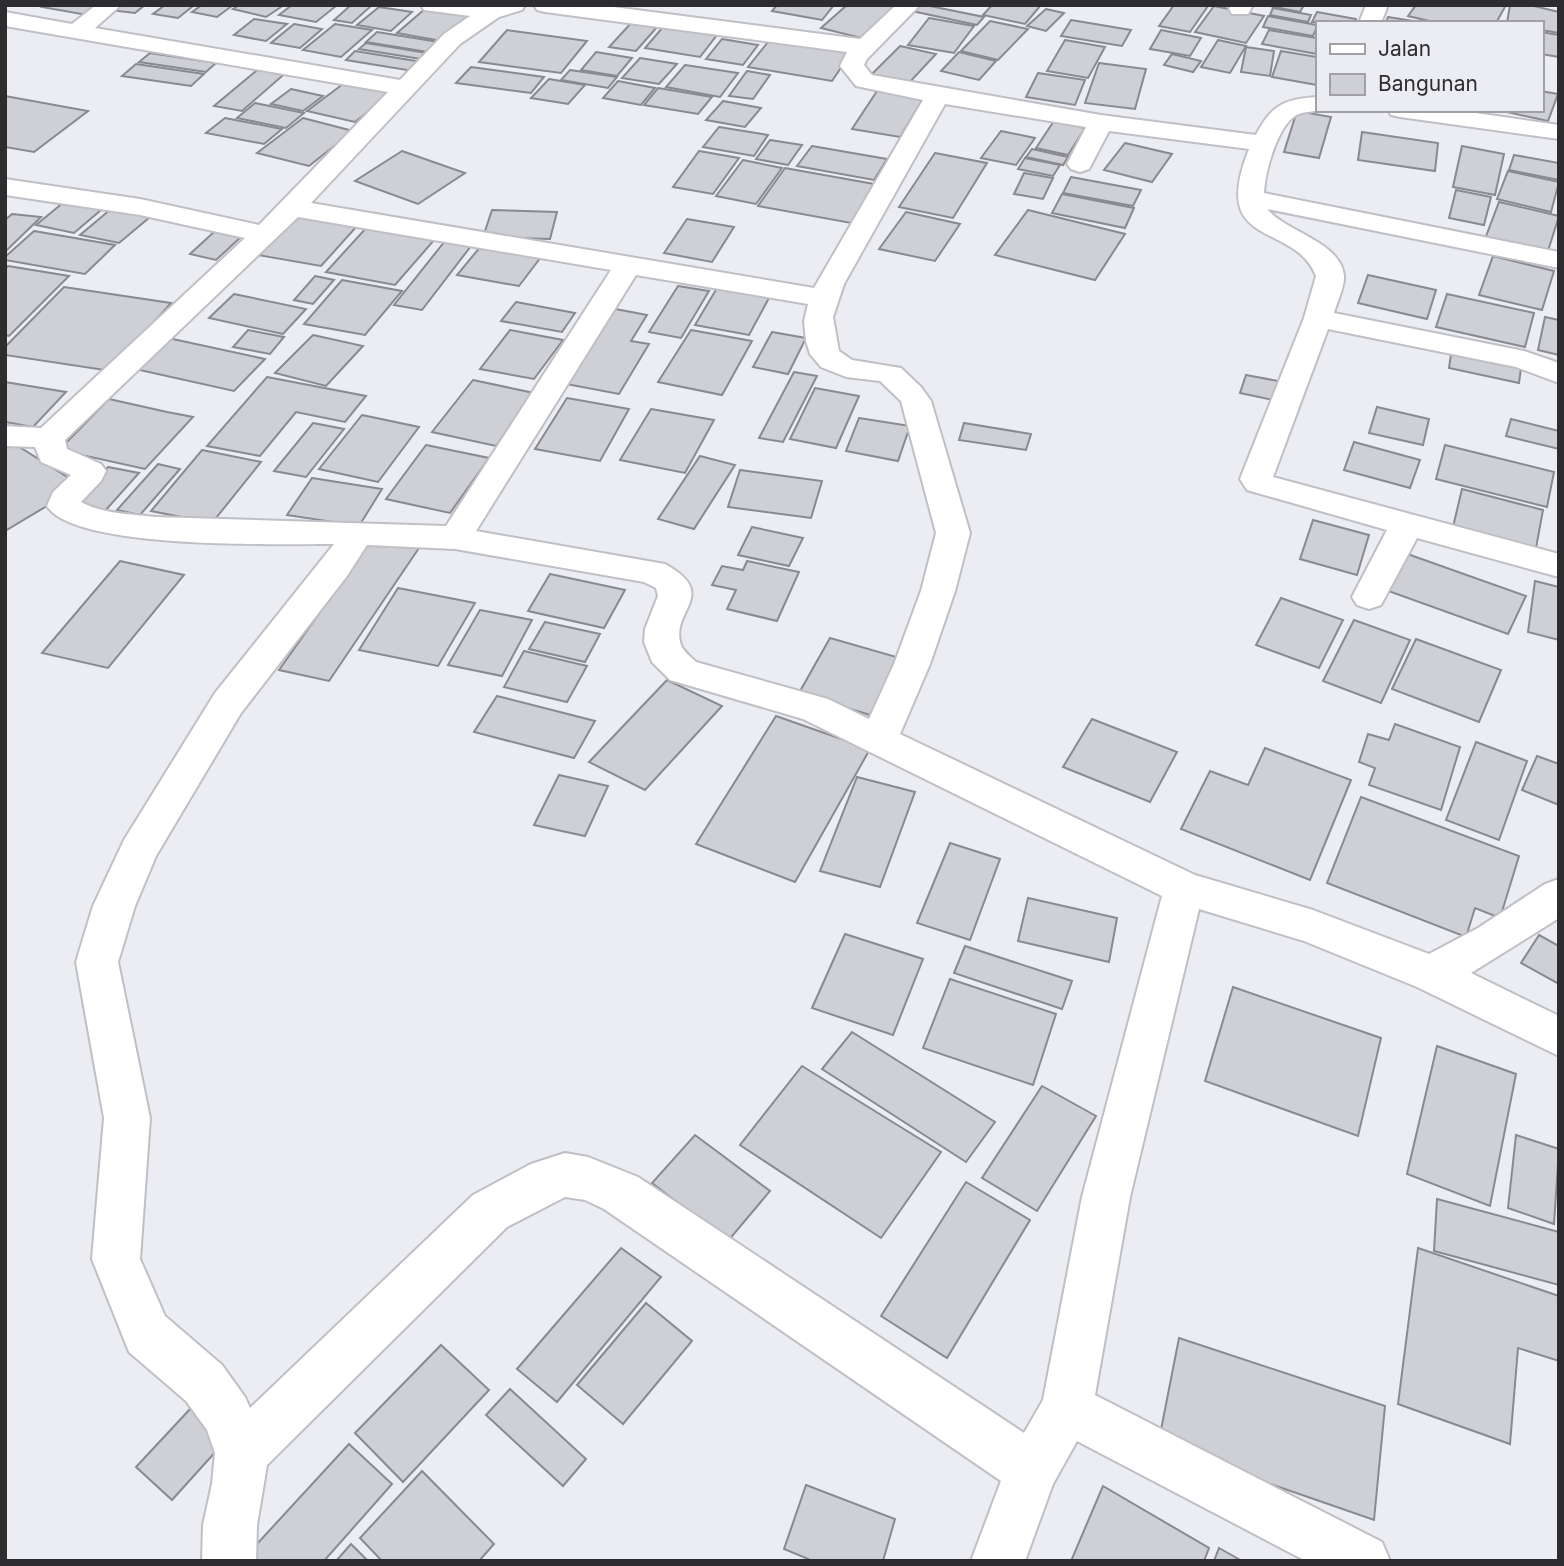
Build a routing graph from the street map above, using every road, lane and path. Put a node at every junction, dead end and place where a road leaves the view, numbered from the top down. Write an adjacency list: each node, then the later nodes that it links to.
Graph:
1 (110, 5): 7 (street)
2 (432, 5): 5 (street)
3 (545, 5): 9 (street)
4 (909, 5): 9 (street)
5 (503, 9): 10 (street)
6 (16, 21): 7 (street); 8 (street)
7 (77, 31): 10 (street)
8 (5, 38)
9 (865, 47): 11 (street)
10 (405, 88): 20 (street)
11 (938, 96): 14 (street); 24 (street)
12 (1316, 104): 16 (street)
13 (1414, 112): 15 (street)
14 (1101, 122): 16 (street); 17 (street)
15 (1559, 132)
16 (1265, 144): 19 (street)
17 (1080, 164)
18 (5, 187): 21 (street)
19 (1250, 198): 22 (street); 25 (street)
20 (292, 208): 21 (street); 23 (street)
21 (265, 234): 28 (street)
22 (1559, 260)
23 (627, 267): 24 (street); 31 (street)
24 (824, 298): 34 (street)
25 (1318, 318): 26 (street); 29 (street)
26 (1559, 374)
27 (5, 436): 28 (street)
28 (49, 438): 30 (street)
29 (1408, 524): 32 (street); 33 (street)
30 (358, 533): 31 (street); 40 (street)
31 (455, 538): 34 (street)
32 (1559, 566)
33 (1369, 597)
34 (878, 740): 35 (street)
35 (1184, 888): 37 (street); 39 (street)
36 (1559, 896): 37 (street)
37 (1432, 974): 38 (street)
38 (1559, 1037)
39 (1067, 1408): 41 (street); 44 (street)
40 (240, 1453): 41 (street); 42 (street)
41 (1032, 1470): 43 (street)
42 (229, 1561)
43 (998, 1561)
44 (1363, 1561)

